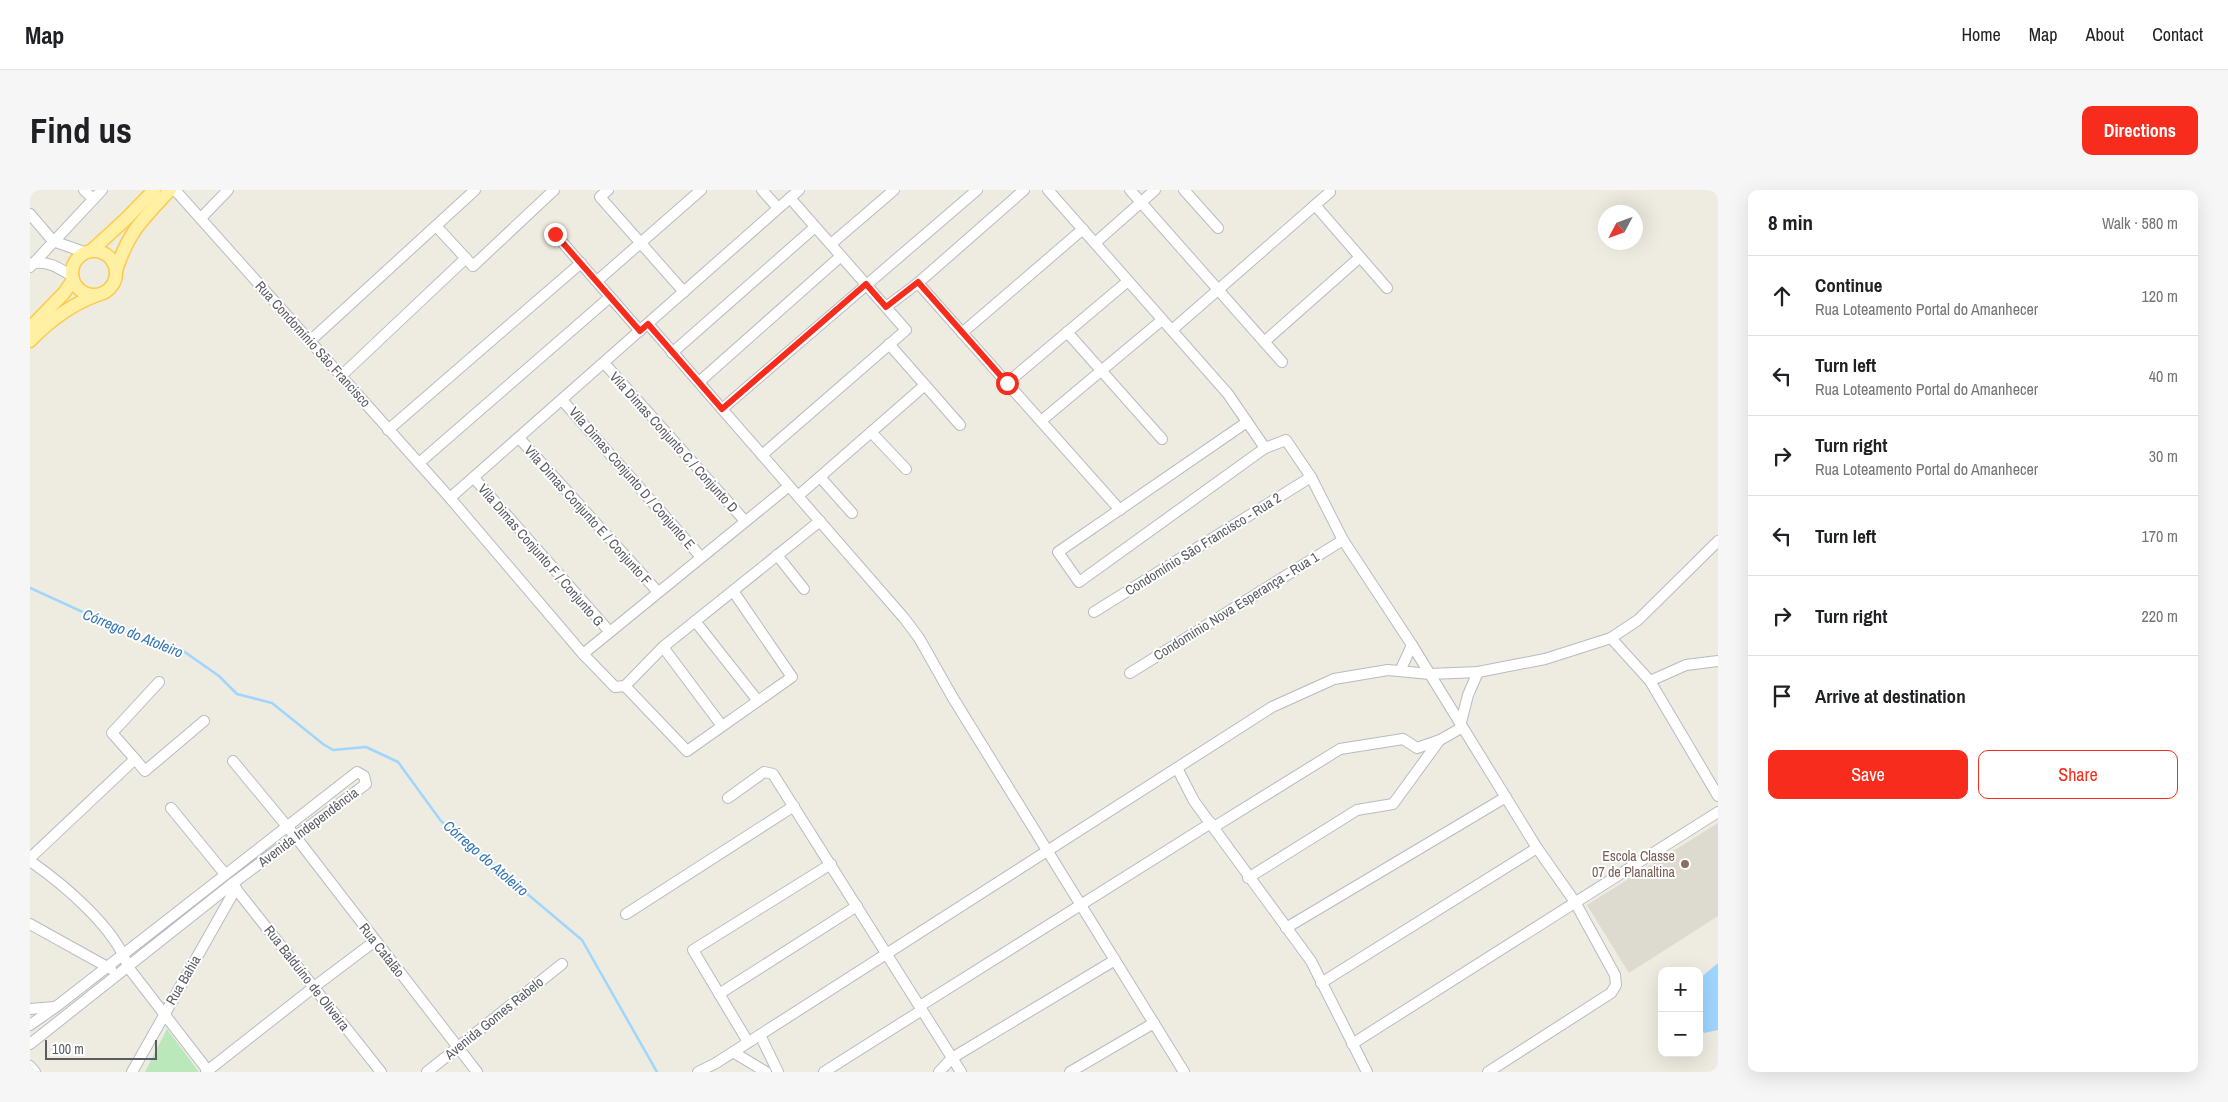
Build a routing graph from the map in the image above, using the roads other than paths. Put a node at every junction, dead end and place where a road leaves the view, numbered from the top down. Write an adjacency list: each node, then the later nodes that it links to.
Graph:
1 (84, 190): 22 (street)
2 (102, 190): 22 (street)
3 (154, 190): 37 (main road)
4 (170, 190): 43 (main road)
5 (176, 190): 27 (street, Rua Condomínio São Francisco)
6 (228, 190): 27 (street)
7 (475, 190): 28 (street)
8 (554, 190): 40 (street)
9 (701, 190): 34 (street)
10 (762, 190): 25 (street)
11 (799, 190): 21 (street)
12 (894, 190): 36 (street)
13 (976, 190): 48 (street)
14 (1024, 190): 47 (street)
15 (1048, 190): 31 (street)
16 (1130, 190): 23 (street)
17 (1155, 190): 23 (street)
18 (1184, 190): 30 (street)
19 (1330, 192): 24 (street)
20 (604, 194): 34 (street)
21 (790, 198): 25 (street); 29 (street)
22 (93, 199): 33 (street)
23 (1141, 202): 35 (street); 50 (street)
24 (1315, 206): 39 (street); 50 (street)
25 (778, 208): 51 (street)
26 (30, 214): 33 (street)
27 (201, 218): 62 (street, Rua Condomínio São Francisco)
28 (436, 226): 40 (street); 62 (street)
29 (815, 227): 36 (street); 65 (street)
30 (1218, 228)
31 (1083, 230): 35 (street); 60 (street)
32 (555, 234): 41 (street)
33 (53, 241): 37 (street); 42 (street)
34 (641, 243): 45 (street); 51 (street)
35 (1095, 243): 46 (street)
36 (831, 244): 38 (street)
37 (88, 252): 43 (main road); 44 (main road)
38 (841, 256): 48 (street); 70 (street)
39 (1359, 258): 49 (street); 63 (street)
40 (470, 262): 69 (street)
41 (581, 263): 45 (street); 78 (street)
42 (32, 265): 44 (street)
43 (116, 271): 52 (main road)
44 (72, 278): 52 (main road); 57 (main road)
45 (596, 281): 53 (street)
46 (1128, 281): 55 (street); 59 (street)
47 (918, 282): 54 (street); 60 (street)
48 (866, 284): 54 (street); 74 (street)
49 (1387, 288)
50 (1219, 291): 58 (street); 63 (street)
51 (684, 292): 56 (street)
52 (100, 294): 61 (main road)
53 (610, 297): 56 (street); 84 (street)
54 (886, 307): 64 (street)
55 (1162, 320): 58 (street); 68 (street)
56 (644, 327): 65 (street); 67 (street)
57 (30, 328)
58 (1172, 330): 76 (street)
59 (1067, 332): 68 (street); 71 (street)
60 (962, 333): 71 (street)
61 (30, 341)
62 (310, 341): 69 (street, Rua Condomínio São Francisco)
63 (1264, 342): 66 (street)
64 (889, 344): 72 (street); 83 (street)
65 (672, 353): 70 (street)
66 (1282, 362)
67 (604, 363): 73 (street); 94 (street, Vila Dimas Conjunto C / Conjunto D)
68 (1101, 370): 75 (street); 81 (street)
69 (341, 376): 78 (street, Rua Condomínio São Francisco)
70 (698, 382): 74 (street)
71 (1007, 383): 75 (street)
72 (925, 385): 77 (street); 79 (street)
73 (562, 400): 80 (street); 99 (street, Vila Dimas Conjunto D / Conjunto E)
74 (722, 409): 83 (street)
75 (1041, 421): 92 (street)
76 (1247, 422): 82 (street); 92 (street)
77 (960, 425)
78 (388, 430): 84 (street, Rua Condomínio São Francisco)
79 (872, 432): 85 (street); 87 (street)
80 (519, 438): 88 (street); 102 (street, Vila Dimas Conjunto E / Conjunto F)
81 (1162, 439)
82 (1265, 448): 86 (street); 92 (street)
83 (762, 455): 89 (street)
84 (419, 463): 91 (street, Rua Condomínio São Francisco)
85 (906, 469)
86 (1311, 476): 96 (street); 103 (street, Condomínio São Francisco - Rua 2)
87 (820, 477): 90 (street); 93 (street)
88 (474, 478): 91 (street); 105 (street, Vila Dimas Conjunto F / Conjunto G)
89 (789, 486): 90 (street); 94 (street)
90 (798, 496): 95 (street)
91 (450, 498): 109 (street, Rua Condomínio São Francisco)
92 (1120, 510)
93 (852, 513)
94 (745, 521): 99 (street)
95 (820, 521): 98 (street); 136 (street)
96 (1343, 540): 107 (street); 113 (street, Condomínio Nova Esperança - Rua 1)
97 (1718, 540): 106 (street)
98 (777, 555): 100 (street); 101 (street)
99 (701, 557): 102 (street)
100 (804, 589)
101 (733, 591): 104 (street); 118 (street)
102 (658, 592): 105 (street)
103 (1094, 612)
104 (695, 621): 108 (street); 118 (street)
105 (609, 631): 109 (street)
106 (1611, 638): 112 (street); 115 (street)
107 (1412, 645): 111 (street); 114 (street)
108 (663, 647): 117 (street); 120 (street)
109 (582, 654): 117 (street, Rua Condomínio São Francisco)
110 (1718, 662): 115 (street)
111 (1400, 671): 114 (street); 125 (street)
112 (1478, 672): 114 (street); 121 (street)
113 (1130, 673)
114 (1430, 674): 121 (street)
115 (1650, 681): 126 (street)
116 (159, 682): 123 (street)
117 (625, 686): 120 (street)
118 (758, 701): 120 (street)
119 (204, 721): 123 (street)
120 (722, 726)
121 (1461, 727): 122 (street); 127 (street)
122 (1440, 740): 132 (street); 140 (street)
123 (135, 759): 137 (street)
124 (233, 761): 133 (street, Rua Catalão)
125 (1177, 768): 132 (street); 136 (street)
126 (1718, 796)
127 (1506, 797): 135 (street); 147 (street)
128 (728, 798): 129 (street)
129 (794, 806): 138 (street); 145 (street)
130 (172, 808): 139 (street)
131 (1718, 812): 142 (street)
132 (1212, 825): 140 (street); 143 (street)
133 (287, 828): 134 (street, Rua Catalão); 134 (street, Avenida Independência); 139 (street, Avenida Independência)
134 (295, 836): 141 (street, Avenida Independência); 148 (street, Rua Catalão)
135 (1537, 848): 142 (street); 156 (street)
136 (1048, 850): 143 (street); 149 (street)
137 (30, 859): 150 (street)
138 (831, 864): 144 (street); 158 (street)
139 (225, 874): 150 (street, Avenida Independência)
140 (1248, 878): 147 (street)
141 (234, 886): 154 (street, Avenida Independência); 157 (street, Rua Balduíno de Oliveira); 162 (street, Rua Bahia)
142 (1575, 902): 168 (street); 188 (street)
143 (1081, 905): 151 (street); 160 (street)
144 (857, 906): 149 (street); 158 (street)
145 (626, 914)
146 (30, 924): 153 (street)
147 (1286, 928): 156 (street)
148 (375, 941): 157 (street); 169 (street, Rua Catalão)
149 (887, 953): 160 (street); 165 (street)
150 (124, 954): 153 (street, Avenida Independência); 154 (street)
151 (1115, 960): 163 (street); 171 (street)
152 (562, 964): 169 (street, Avenida Gomes Rabelo)
153 (108, 965): 155 (street); 159 (street, Avenida Independência)
154 (128, 967): 155 (street, Avenida Independência); 162 (street)
155 (117, 975): 167 (street, Avenida Independência)
156 (1321, 983): 168 (street)
157 (314, 986): 173 (street); 176 (street, Rua Balduíno de Oliveira)
158 (719, 994): 166 (street)
159 (57, 1006): 161 (street); 164 (street, Avenida Independência)
160 (921, 1008): 171 (street); 182 (street)
161 (30, 1010)
162 (165, 1012): 173 (street); 175 (street, Rua Bahia)
163 (1154, 1023): 185 (street); 186 (street)
164 (30, 1025)
165 (760, 1035): 166 (street); 181 (street)
166 (748, 1042): 170 (street)
167 (30, 1044)
168 (1352, 1044): 187 (street)
169 (458, 1048): 177 (street, Avenida Gomes Rabelo); 178 (street, Rua Catalão)
170 (733, 1052): 179 (street); 180 (street)
171 (952, 1058): 183 (street); 184 (street)
172 (30, 1066): 174 (street)
173 (207, 1071)
174 (34, 1072)
175 (132, 1072)
176 (381, 1072)
177 (426, 1072)
178 (477, 1072)
179 (698, 1072)
180 (766, 1072)
181 (778, 1072)
182 (824, 1072)
183 (939, 1072)
184 (961, 1072)
185 (1070, 1072)
186 (1184, 1072)
187 (1368, 1072)
188 (1488, 1072)

